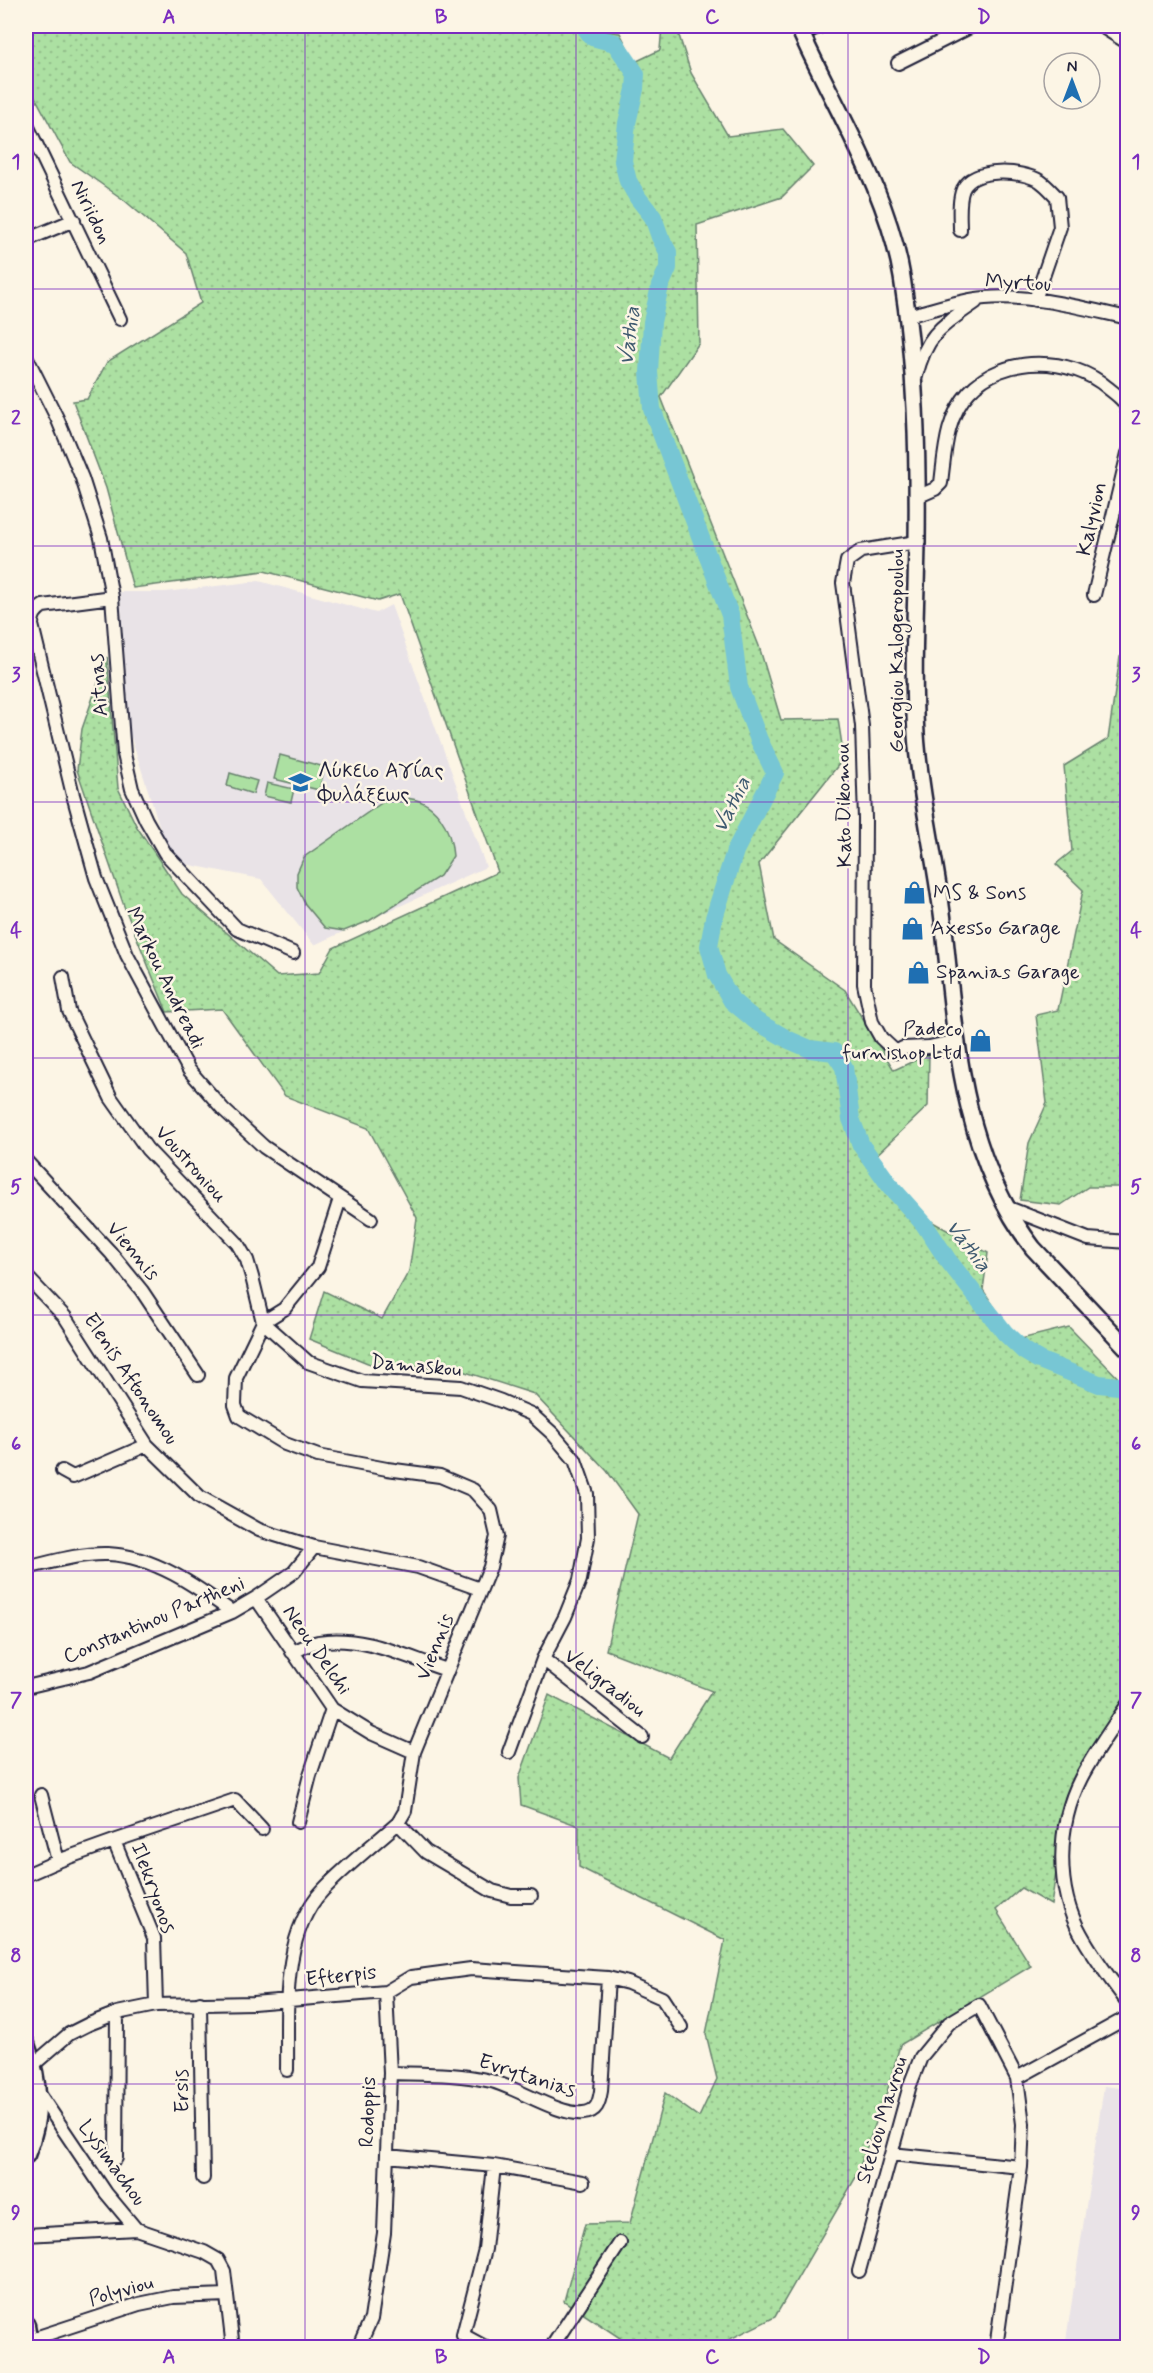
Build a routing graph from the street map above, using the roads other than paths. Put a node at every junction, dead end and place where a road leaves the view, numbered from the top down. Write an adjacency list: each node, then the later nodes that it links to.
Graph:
1 (821, 26): 4 (street)
2 (972, 26): 6 (street)
3 (1101, 26): 5 (street)
4 (800, 30): 13 (street, Georgiou Kalogeropoulou)
5 (1128, 43)
6 (898, 63)
7 (26, 123): 8 (street, Niriidon)
8 (74, 220): 10 (street); 15 (street, Niriidon)
9 (960, 230): 12 (street)
10 (26, 240)
11 (982, 298): 12 (street, Myrtou); 13 (street, Myrtou); 17 (street)
12 (1035, 300): 14 (street, Myrtou)
13 (907, 316): 17 (street, Georgiou Kalogeropoulou)
14 (1128, 318)
15 (120, 319)
16 (26, 356): 23 (street, Aitnas)
17 (914, 383): 20 (street, Georgiou Kalogeropoulou)
18 (1128, 412): 20 (street)
19 (1128, 453): 22 (street, Kalyvion)
20 (917, 497): 21 (street, Georgiou Kalogeropoulou)
21 (917, 542): 26 (street, Georgiou Kalogeropoulou); 26 (street, Kato Dikomou)
22 (1094, 595)
23 (112, 597): 24 (street, Aitnas); 28 (street, Markou Andreadi)
24 (293, 953)
25 (63, 977): 33 (street, Voustroniou)
26 (957, 1041): 29 (street, Georgiou Kalogeropoulou)
27 (26, 1161): 35 (street, Viennis)
28 (340, 1199): 30 (street, Markou Andreadi); 33 (street)
29 (1006, 1207): 31 (street); 34 (street, Georgiou Kalogeropoulou)
30 (371, 1219)
31 (1128, 1242)
32 (26, 1276): 36 (street, Elenis Aftonomou)
33 (263, 1322): 40 (street, Viennis); 44 (street, Damaskou)
34 (1128, 1349)
35 (198, 1375)
36 (147, 1445): 37 (street); 38 (street, Elenis Aftonomou)
37 (62, 1471)
38 (314, 1547): 40 (street, Elenis Aftonomou); 41 (street, Constantinou Partheni)
39 (26, 1568): 42 (street)
40 (480, 1589): 45 (street, Viennis)
41 (256, 1598): 42 (street, Constantinou Partheni); 43 (street, Neou Delchi)
42 (232, 1612): 46 (street, Constantinou Partheni)
43 (292, 1652): 45 (street); 48 (street, Neou Delchi)
44 (543, 1659): 49 (street, Veligradiou); 51 (street, Damaskou)
45 (447, 1670): 50 (street, Viennis)
46 (26, 1687)
47 (1128, 1704): 64 (street)
48 (332, 1709): 50 (street, Neou Delchi); 53 (street)
49 (642, 1737)
50 (414, 1752): 54 (street, Viennis)
51 (509, 1752)
52 (41, 1796): 57 (street)
53 (298, 1822)
54 (398, 1823): 59 (street); 62 (street, Viennis)
55 (262, 1829): 56 (street, Ilekryonos)
56 (114, 1841): 57 (street); 65 (street, Ilekryonos)
57 (58, 1861): 58 (street)
58 (26, 1875)
59 (531, 1896)
60 (608, 1978): 61 (street, Efterpis); 68 (street, Efterpis); 72 (street, Evrytanias)
61 (386, 1992): 62 (street, Efterpis); 72 (street, Rodoppis)
62 (289, 2001): 63 (street, Efterpis); 71 (street, Viennis)
63 (200, 2003): 65 (street, Efterpis); 81 (street, Ersis)
64 (1128, 2003)
65 (156, 2006): 66 (street, Efterpis)
66 (117, 2013): 70 (street, Efterpis); 78 (street)
67 (1128, 2017): 73 (street)
68 (681, 2027)
69 (26, 2044): 70 (main road)
70 (33, 2065): 74 (main road)
71 (287, 2070)
72 (390, 2073): 77 (street, Rodoppis)
73 (1017, 2078): 75 (street, Steliou Mavrou); 80 (street)
74 (38, 2092): 76 (main road); 83 (street, Lysimachou)
75 (891, 2154): 80 (street); 86 (street, Steliou Mavrou)
76 (26, 2155)
77 (387, 2156): 79 (street); 90 (street, Rodoppis)
78 (116, 2158)
79 (494, 2166): 82 (street); 91 (street)
80 (1021, 2168): 93 (street)
81 (203, 2178)
82 (584, 2182)
83 (136, 2229): 84 (street); 87 (street, Lysimachou)
84 (26, 2235)
85 (620, 2243): 92 (street)
86 (859, 2271)
87 (227, 2295): 88 (street, Polyviou); 89 (street, Lysimachou)
88 (28, 2338)
89 (233, 2348)
90 (358, 2348)
91 (487, 2348)
92 (551, 2348)
93 (996, 2348)

